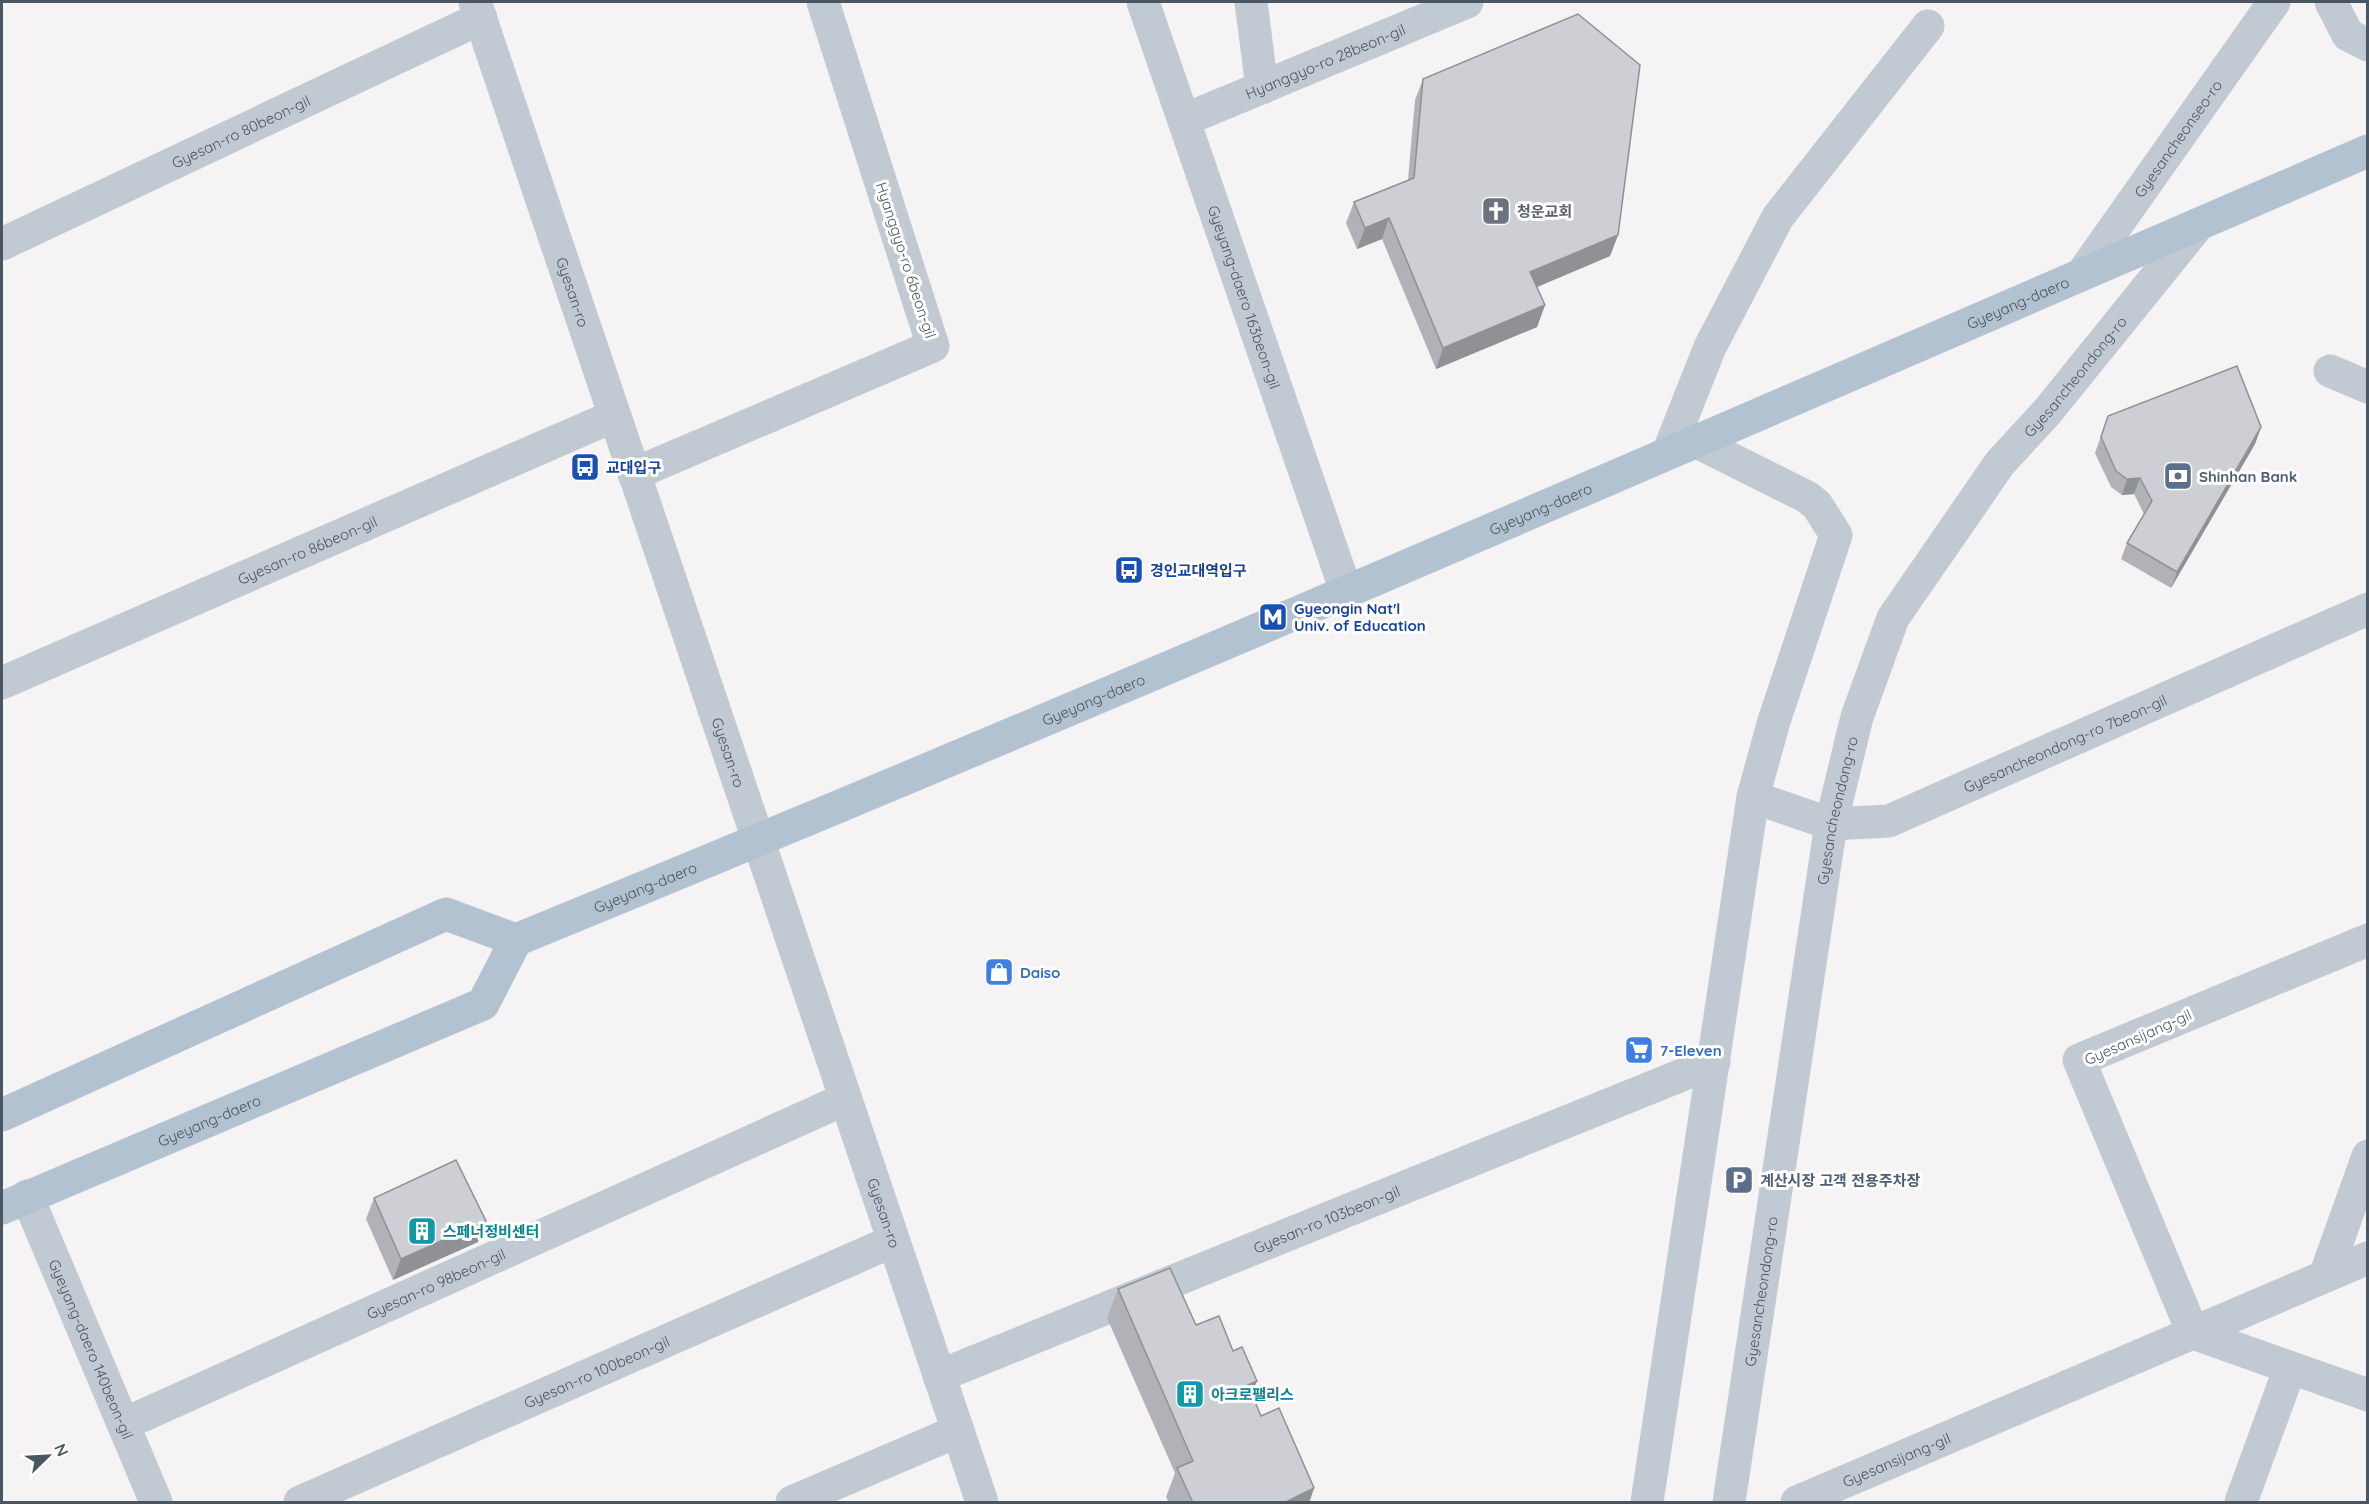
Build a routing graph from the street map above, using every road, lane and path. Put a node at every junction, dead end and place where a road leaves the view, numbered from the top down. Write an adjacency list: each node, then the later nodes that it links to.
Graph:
1 (823, 2): 20 (street, Hyanggyo-ro 6beon-gil)
2 (1143, 2): 11 (street, Gyeyang-daero 163beon-gil)
3 (1251, 2): 10 (street)
4 (1467, 2): 10 (street, Hyanggyo-ro 28beon-gil)
5 (2274, 2): 15 (street, Gyesancheonseo-ro)
6 (2331, 2): 9 (street)
7 (478, 10): 14 (street, Gyesan-ro 80beon-gil); 18 (street, Gyesan-ro)
8 (1928, 26): 19 (street)
9 (2367, 45)
10 (1262, 88): 11 (street, Hyanggyo-ro 28beon-gil)
11 (1184, 120): 21 (street, Gyeyang-daero 163beon-gil)
12 (2367, 151): 13 (main road, Gyeyang-daero)
13 (2199, 224): 15 (main road, Gyeyang-daero); 25 (street, Gyesancheondong-ro)
14 (2, 244)
15 (2082, 274): 19 (main road, Gyeyang-daero)
16 (2330, 371): 17 (street)
17 (2367, 387)
18 (614, 416): 20 (street, Gyesan-ro); 23 (street, Gyesan-ro 86beon-gil)
19 (1682, 447): 21 (main road, Gyeyang-daero); 24 (street)
20 (634, 474): 26 (street, Gyesan-ro)
21 (1346, 591): 26 (main road, Gyeyang-daero)
22 (2367, 609): 25 (street, Gyesancheondong-ro 7beon-gil)
23 (2, 683)
24 (1753, 797): 25 (street, Gyesancheondong-ro 7beon-gil); 29 (street)
25 (1831, 824): 48 (street, Gyesancheondong-ro)
26 (759, 840): 27 (main road, Gyeyang-daero); 30 (street, Gyesan-ro)
27 (516, 940): 31 (main road); 33 (main road, Gyeyang-daero)
28 (2367, 940): 37 (street, Gyesansijang-gil)
29 (1714, 1062): 39 (street, Gyesan-ro 103beon-gil); 47 (street)
30 (845, 1099): 34 (street, Gyesan-ro); 41 (street, Gyesan-ro 98beon-gil)
31 (2, 1115)
32 (2367, 1156): 36 (street)
33 (14, 1202): 41 (street, Gyeyang-daero 140beon-gil)
34 (893, 1240): 39 (street, Gyesan-ro); 44 (street, Gyesan-ro 100beon-gil)
35 (2367, 1258): 36 (street, Gyesansijang-gil)
36 (2325, 1276): 37 (street, Gyesansijang-gil)
37 (2193, 1333): 38 (street); 49 (street, Gyesansijang-gil)
38 (2290, 1368): 40 (street); 50 (street)
39 (939, 1376): 42 (street, Gyesan-ro)
40 (2367, 1395)
41 (124, 1425): 43 (street, Gyeyang-daero 140beon-gil)
42 (958, 1431): 45 (street); 46 (street, Gyesan-ro)
43 (156, 1503)
44 (300, 1503)
45 (792, 1503)
46 (982, 1503)
47 (1647, 1503)
48 (1729, 1503)
49 (1797, 1503)
50 (2241, 1503)

